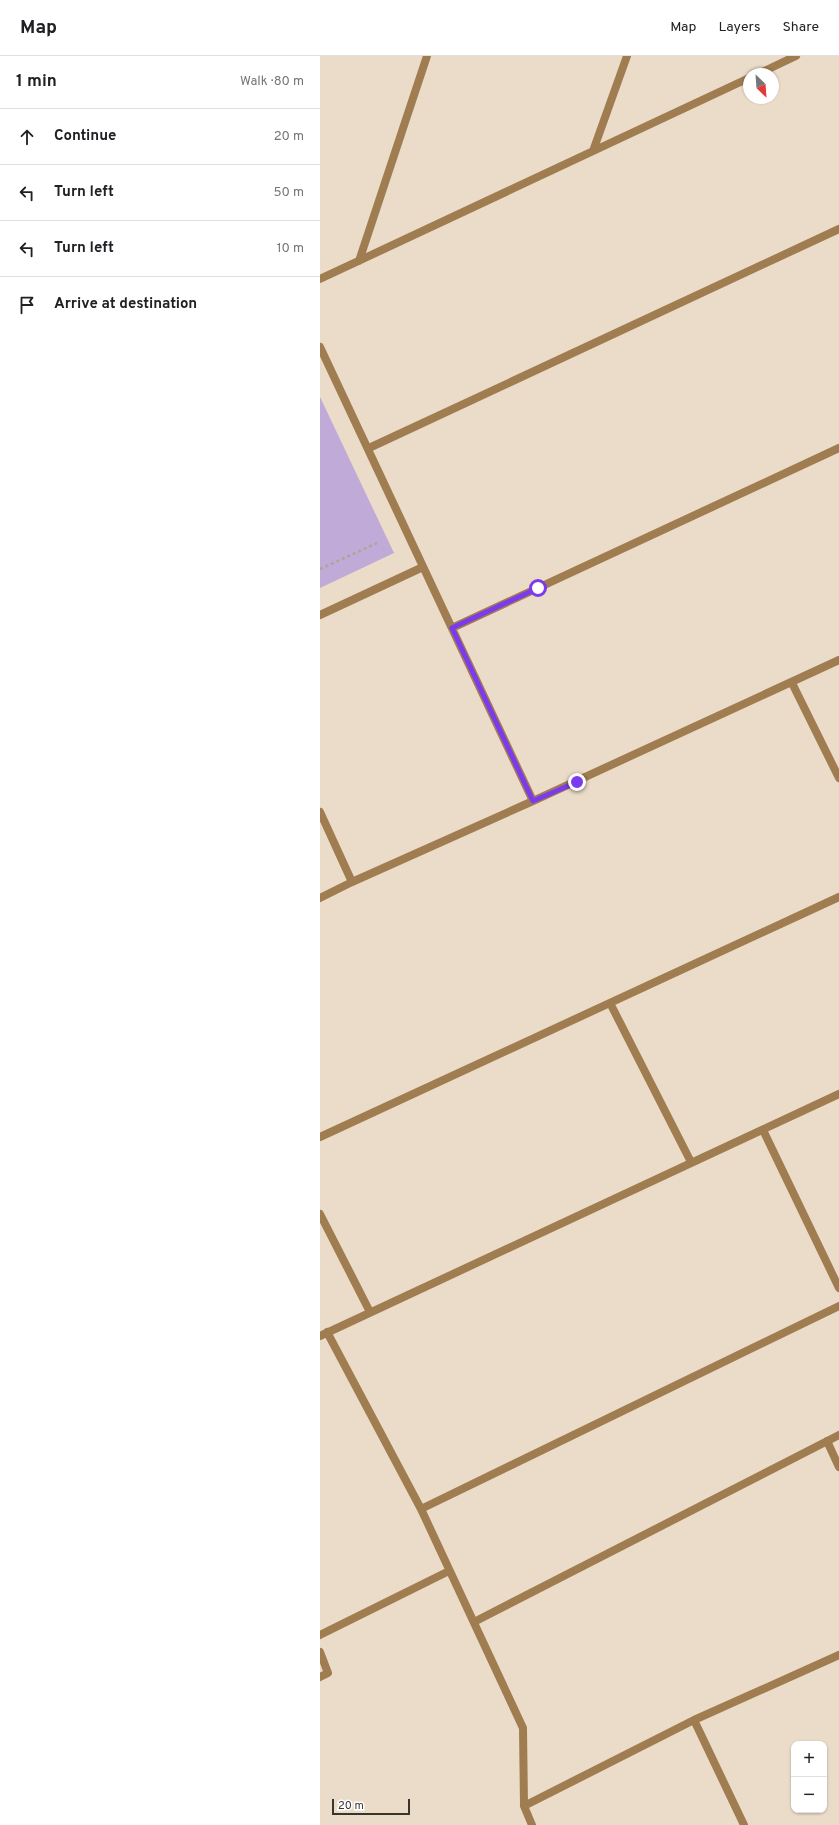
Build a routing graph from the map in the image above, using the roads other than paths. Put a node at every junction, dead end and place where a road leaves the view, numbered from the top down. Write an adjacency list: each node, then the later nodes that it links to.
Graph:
1 (427, 56): 8 (street)
2 (627, 56): 6 (street)
3 (796, 56): 4 (street)
4 (771, 68)
5 (743, 81): 6 (street)
6 (593, 151): 8 (street)
7 (839, 229): 11 (street)
8 (359, 261): 9 (street)
9 (320, 279)
10 (320, 347): 11 (street)
11 (368, 448): 13 (street)
12 (839, 448): 15 (street)
13 (423, 567): 14 (street); 15 (street)
14 (320, 615)
15 (452, 628): 19 (street)
16 (839, 660): 17 (street)
17 (792, 683): 18 (street); 19 (street)
18 (839, 778)
19 (533, 801): 21 (street)
20 (320, 812): 21 (street)
21 (352, 882): 22 (street)
22 (320, 898)
23 (839, 898): 24 (street)
24 (610, 1003): 27 (street); 28 (street)
25 (839, 1094): 26 (street)
26 (763, 1130): 28 (street); 30 (street)
27 (320, 1137)
28 (691, 1162): 32 (street)
29 (320, 1214): 32 (street)
30 (839, 1288)
31 (839, 1306): 37 (street)
32 (370, 1312): 33 (street)
33 (324, 1334): 37 (street)
34 (839, 1435): 35 (street)
35 (827, 1441): 36 (street); 39 (street)
36 (839, 1467)
37 (421, 1509): 38 (street)
38 (449, 1571): 39 (street); 40 (street)
39 (474, 1622): 45 (street)
40 (320, 1635)
41 (320, 1652): 43 (street)
42 (839, 1655): 44 (street)
43 (320, 1677)
44 (694, 1720): 45 (street); 47 (street)
45 (524, 1806): 46 (street)
46 (532, 1825)
47 (744, 1825)

